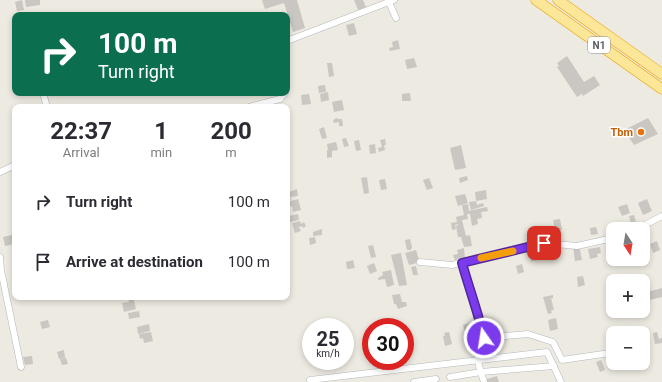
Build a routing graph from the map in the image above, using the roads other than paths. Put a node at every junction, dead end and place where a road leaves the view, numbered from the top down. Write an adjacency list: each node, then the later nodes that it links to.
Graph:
1 (536, 0): 5 (highway, N1)
2 (390, 1): 6 (street); 8 (street)
3 (562, 3): 4 (highway, N1); 5 (highway)
4 (579, 14): 7 (highway); 9 (highway, N1)
5 (558, 15): 7 (highway, N1)
6 (396, 18)
7 (572, 25): 10 (highway, N1)
8 (290, 40)
9 (662, 74)
10 (662, 89)
11 (282, 96): 12 (street)
12 (261, 104)
13 (12, 166): 14 (street)
14 (0, 172)
15 (662, 216): 16 (street)
16 (650, 222)
17 (606, 240): 20 (street)
18 (0, 258): 25 (street)
19 (420, 262): 20 (street)
20 (462, 263): 21 (street)
21 (484, 338): 22 (street); 23 (street)
22 (606, 354)
23 (478, 360): 24 (street); 26 (street); 29 (street)
24 (554, 366): 26 (street); 32 (street)
25 (21, 367)
26 (481, 372): 27 (street); 31 (street)
27 (450, 377)
28 (436, 379): 30 (street)
29 (310, 382)
30 (414, 382)
31 (484, 382)
32 (561, 382)

